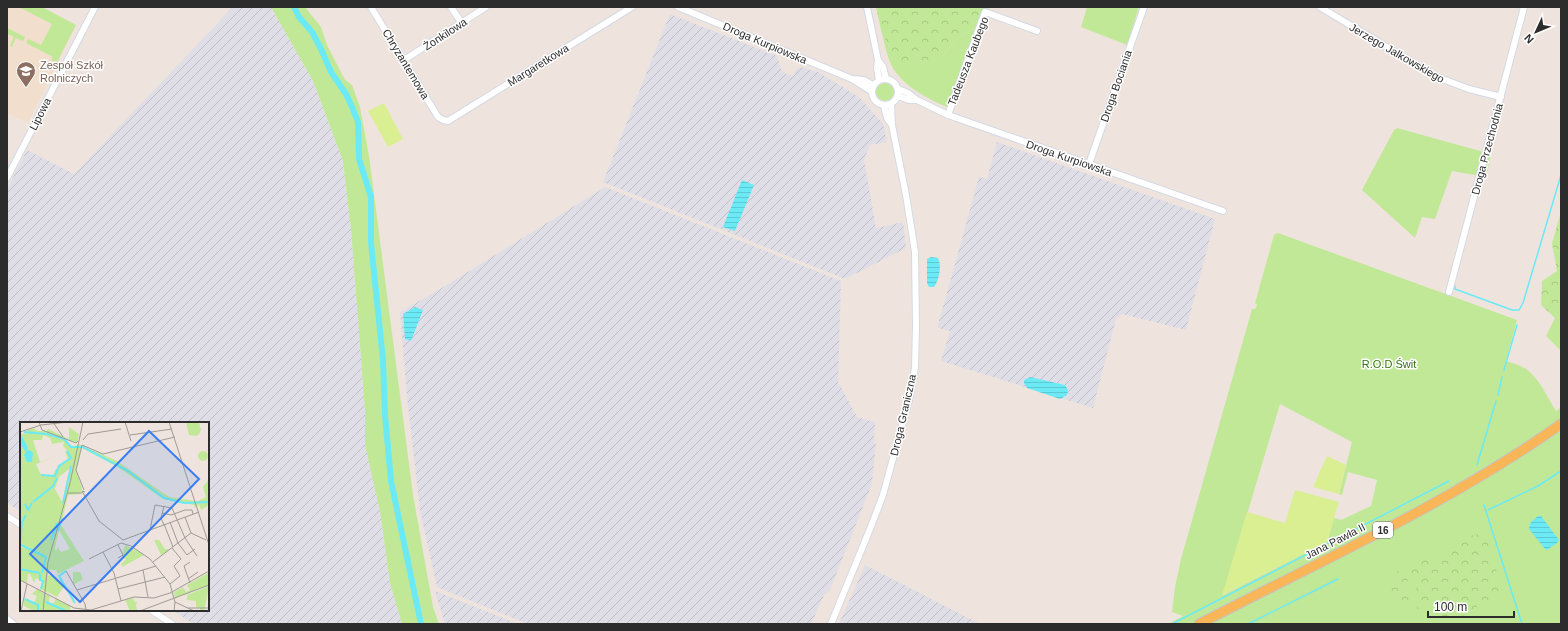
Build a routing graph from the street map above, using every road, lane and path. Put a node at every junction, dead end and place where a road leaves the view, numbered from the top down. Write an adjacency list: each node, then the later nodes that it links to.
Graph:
1 (95, 7): 24 (street, Lipowa)
2 (371, 7): 13 (street, Chryzantemowa)
3 (451, 7): 11 (street)
4 (486, 7): 11 (street, Żonkilowa)
5 (632, 7): 22 (street, Margaretkowa)
6 (678, 7): 17 (street, Droga Kurpiowska)
7 (867, 7): 14 (street)
8 (1144, 7): 23 (street, Droga Bociania)
9 (1320, 7): 19 (street, Jerzego Jalkowskiego)
10 (1524, 7): 19 (street, Droga Przechodnia)
11 (461, 22): 13 (street, Żonkilowa)
12 (1037, 31): 21 (street, Tadeusza Kaubego)
13 (404, 60): 22 (street, Chryzantemowa)
14 (878, 60): 15 (street); 16 (street)
15 (886, 79): 16 (street); 18 (street)
16 (879, 80): 17 (street)
17 (872, 88): 20 (street)
18 (898, 93): 20 (street); 21 (street, Droga Kurpiowska)
19 (1501, 97): 26 (street, Droga Przechodnia)
20 (887, 105): 34 (street, Droga Graniczna)
21 (948, 115): 23 (street, Droga Kurpiowska)
22 (443, 120)
23 (1089, 164): 25 (street, Droga Kurpiowska)
24 (7, 178)
25 (1223, 211)
26 (1449, 292)
27 (1561, 424): 35 (main road, Jana Pawła II / 16)
28 (7, 516): 29 (street)
29 (20, 524)
30 (152, 611): 33 (street)
31 (7, 620): 32 (street)
32 (13, 624)
33 (172, 624)
34 (831, 624)
35 (1199, 624)

